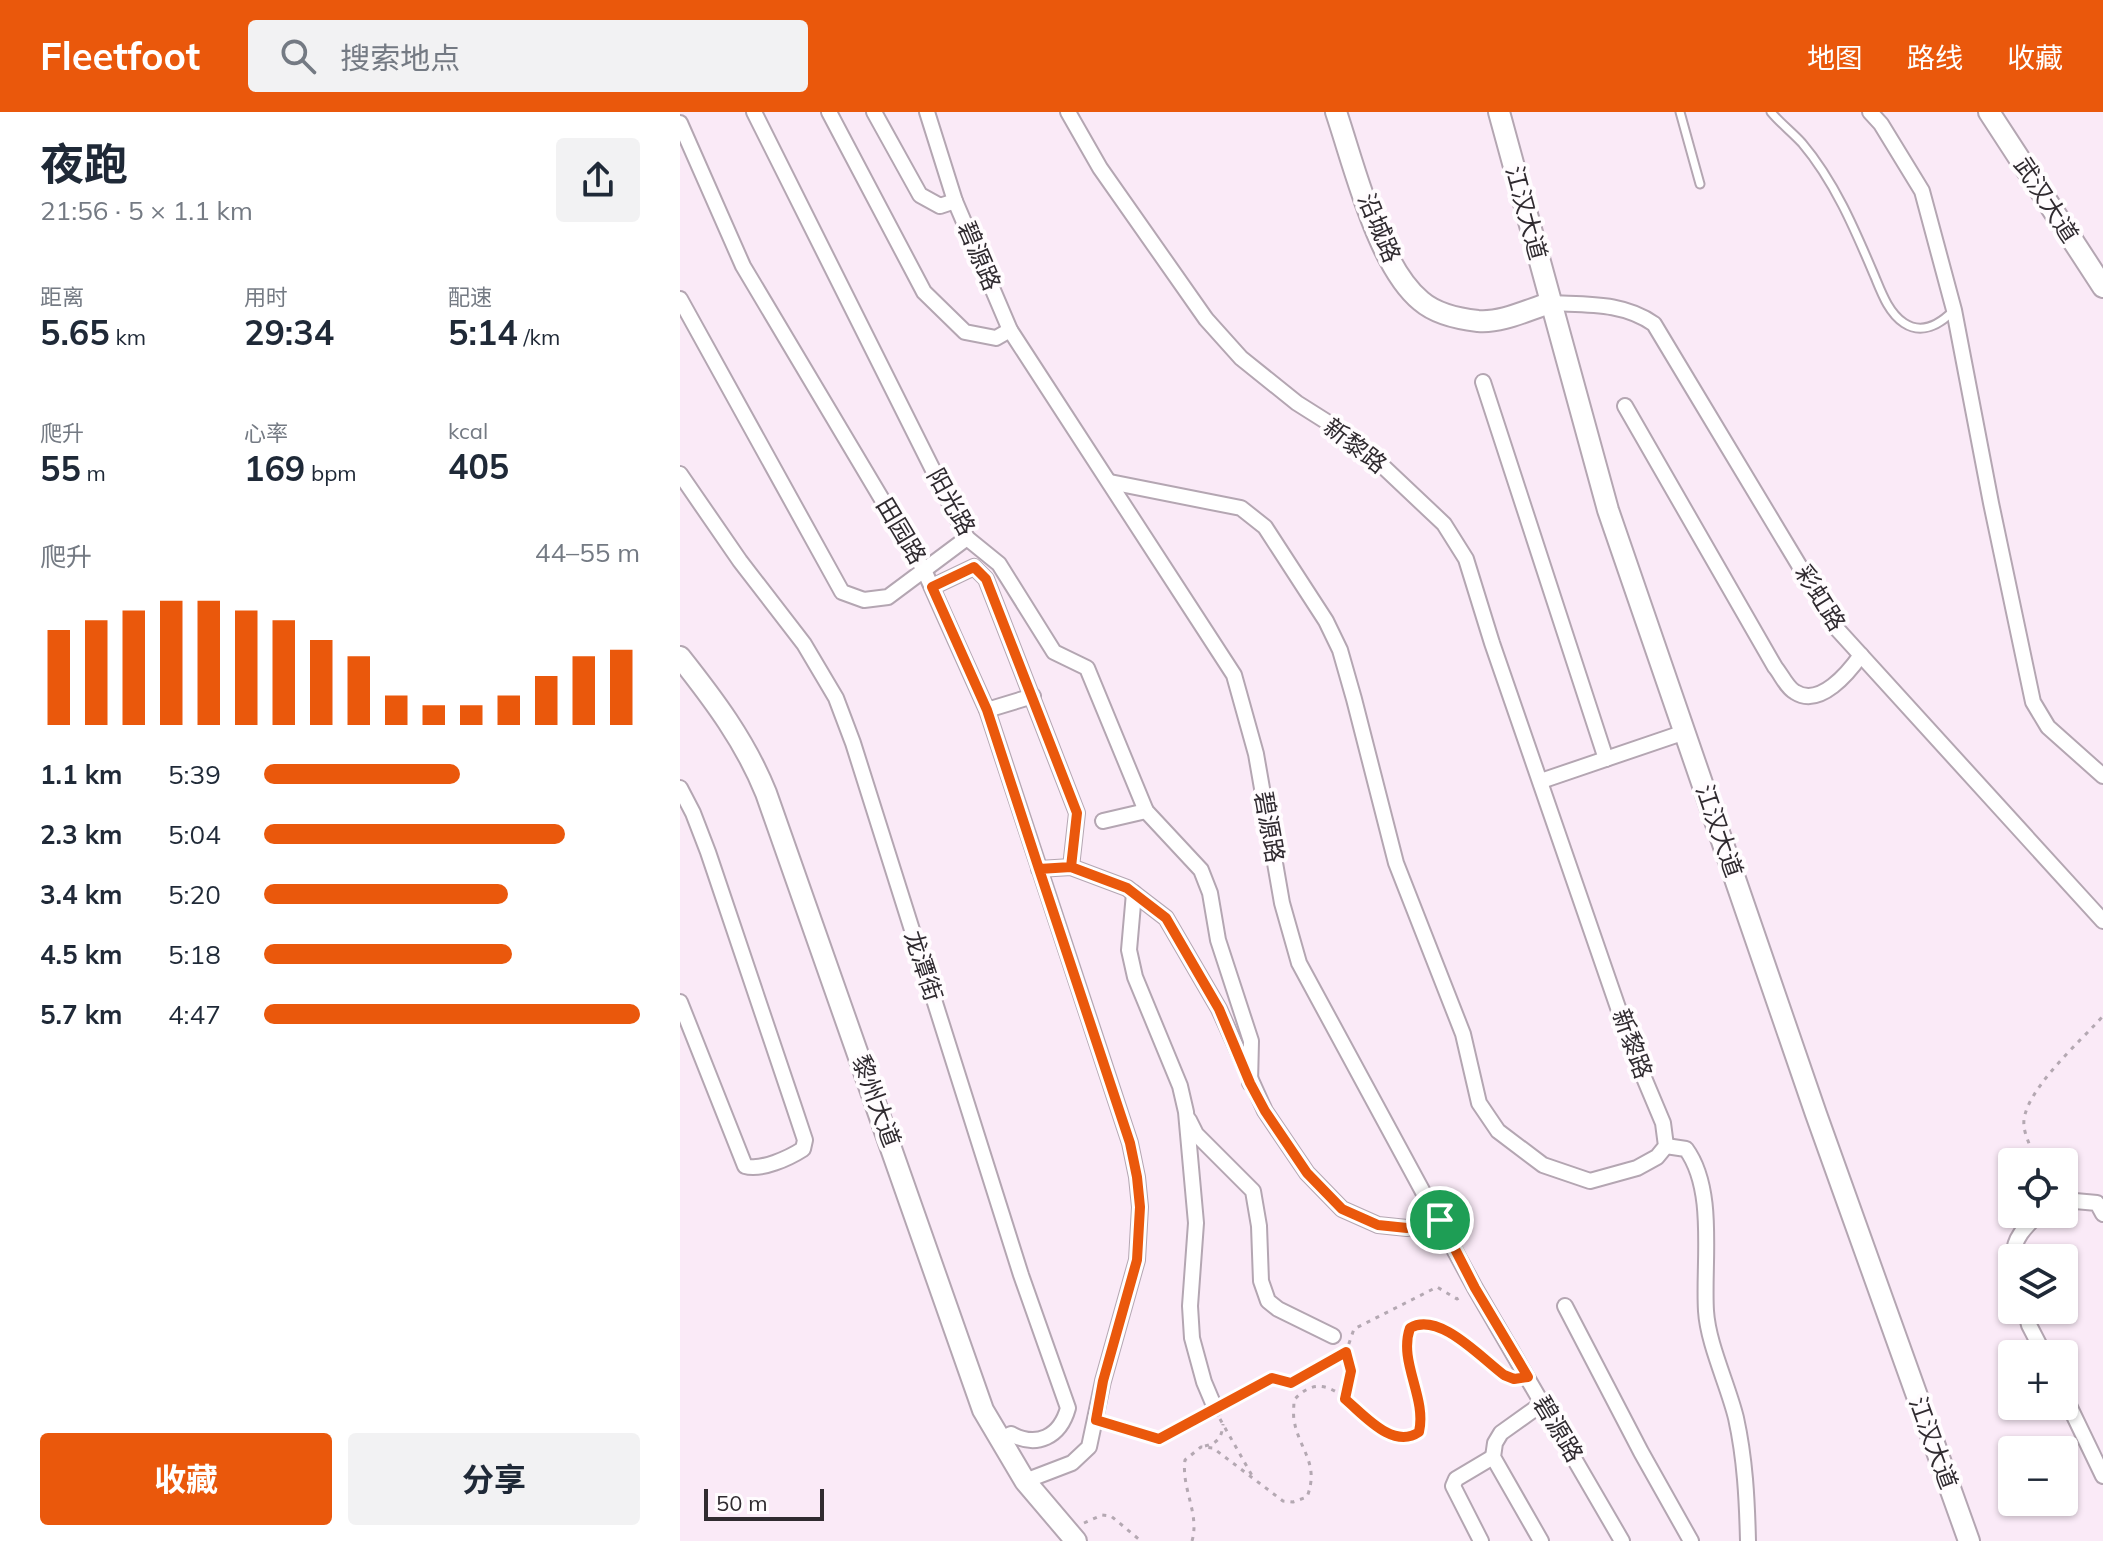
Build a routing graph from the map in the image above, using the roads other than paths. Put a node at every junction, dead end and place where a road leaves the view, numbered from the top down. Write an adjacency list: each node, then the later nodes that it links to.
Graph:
1 (754, 112): 24 (street, 阳光路)
2 (829, 112): 19 (street)
3 (874, 112): 14 (street)
4 (927, 112): 14 (street, 碧源路)
5 (1068, 112): 34 (street, 新黎路)
6 (1336, 112): 17 (main road, 沿城路)
7 (1499, 112): 17 (main road, 江汉大道)
8 (1680, 112): 13 (lane)
9 (1771, 112): 18 (lane)
10 (1870, 112): 18 (street)
11 (1989, 112): 15 (main road, 武汉大道)
12 (680, 123): 25 (street, 田园路)
13 (1700, 184)
14 (955, 201): 19 (street, 碧源路)
15 (2103, 287)
16 (680, 299): 25 (street)
17 (1550, 303): 27 (street, 彩虹路); 31 (main road, 江汉大道)
18 (1954, 310): 33 (street)
19 (1010, 330): 23 (street, 碧源路)
20 (1483, 382): 32 (street)
21 (1625, 406): 27 (street)
22 (680, 474): 54 (street, 龙潭街)
23 (1110, 482): 45 (street); 48 (street, 碧源路)
24 (967, 538): 25 (street); 36 (street, 阳光路)
25 (924, 570): 26 (street, 田园路)
26 (932, 587): 29 (street); 30 (street, 田园路)
27 (1861, 655): 41 (street, 彩虹路)
28 (680, 657): 54 (main road, 黎州大道)
29 (1033, 696): 30 (street); 38 (street)
30 (987, 710): 39 (street, 田园路)
31 (1685, 732): 32 (street); 64 (main road, 江汉大道)
32 (1606, 759): 34 (street)
33 (2103, 776)
34 (1541, 781): 45 (street, 新黎路)
35 (680, 788): 42 (street)
36 (1146, 811): 37 (street); 43 (street, 阳光路)
37 (1103, 821)
38 (1071, 867): 39 (street); 40 (street)
39 (1039, 869): 57 (street, 田园路)
40 (1134, 893): 43 (street); 44 (street)
41 (2103, 921)
42 (680, 1002)
43 (1250, 1083): 48 (street)
44 (1186, 1112): 50 (street); 52 (street)
45 (1666, 1146): 63 (street)
46 (2078, 1201): 47 (street)
47 (2103, 1214)
48 (1440, 1220): 51 (street, 碧源路)
49 (1565, 1306): 62 (street)
50 (1333, 1336)
51 (1543, 1403): 55 (street); 61 (street, 碧源路)
52 (1215, 1408)
53 (2076, 1420): 56 (street)
54 (999, 1440): 57 (main road, 黎州大道)
55 (1493, 1457): 59 (street); 60 (street)
56 (2103, 1476)
57 (1025, 1481): 58 (main road, 黎州大道)
58 (1071, 1536)
59 (1481, 1541)
60 (1541, 1541)
61 (1622, 1541)
62 (1691, 1541)
63 (1748, 1541)
64 (1969, 1541)

